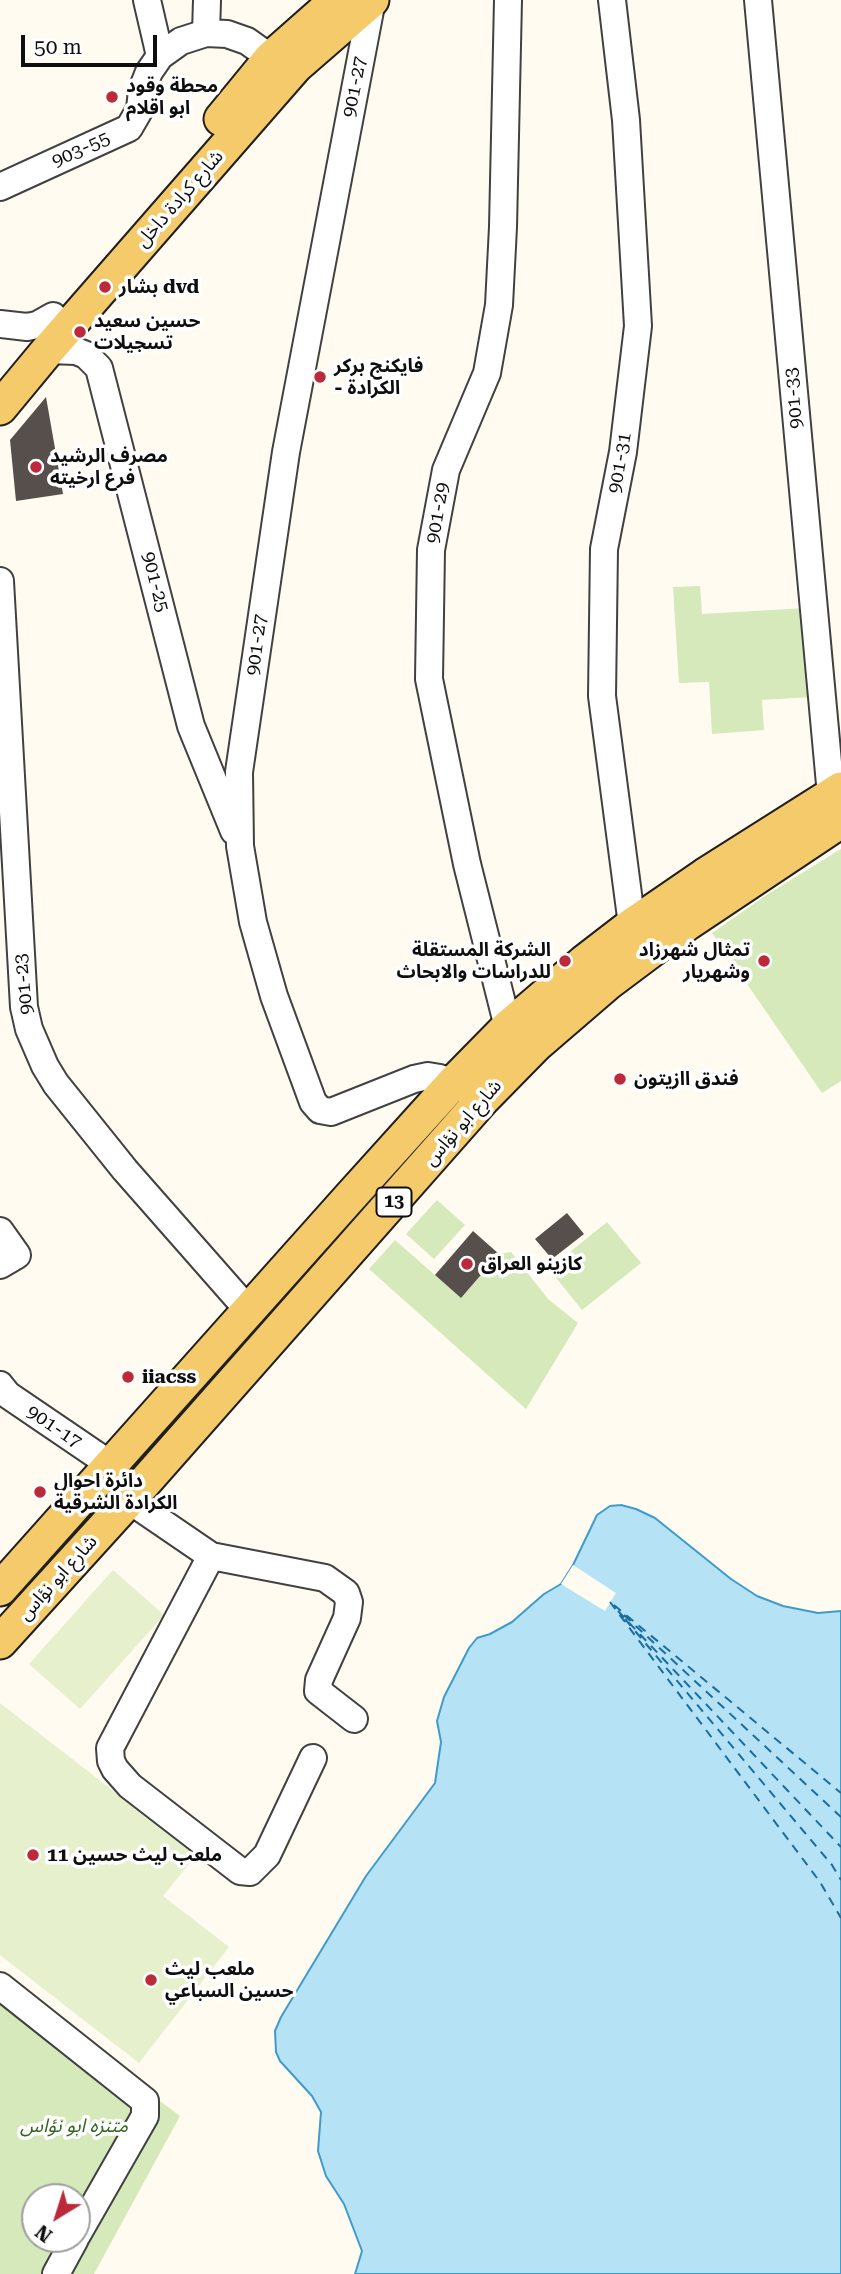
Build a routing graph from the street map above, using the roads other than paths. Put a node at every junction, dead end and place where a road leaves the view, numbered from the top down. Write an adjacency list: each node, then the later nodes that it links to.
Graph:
1 (147, 0): 9 (street)
2 (207, 0): 8 (street)
3 (340, 0): 10 (main road, شارع كرادة داخل)
4 (372, 0): 14 (main road, شارع كرادة داخل); 19 (street, 901-27)
5 (508, 0): 23 (street, 901-29)
6 (612, 0): 20 (street, 901-31)
7 (758, 0): 18 (street, 901-33)
8 (206, 33): 9 (street, 903-55); 10 (street)
9 (160, 56): 11 (street, 903-55)
10 (271, 58): 12 (main road, شارع كرادة داخل)
11 (0, 187)
12 (53, 316): 13 (street); 15 (main road, شارع كرادة داخل)
13 (0, 324)
14 (48, 350): 16 (main road, شارع كرادة داخل); 19 (street, 901-25)
15 (0, 379)
16 (0, 408)
17 (0, 581): 22 (street, 901-23)
18 (838, 802): 20 (main road, شارع ابو نؤاس / 13); 25 (main road, شارع ابو نؤاس / 13)
19 (240, 846): 24 (street, 901-27)
20 (632, 925): 23 (main road, شارع ابو نؤاس / 13)
21 (0, 930): 22 (street)
22 (23, 1007): 28 (street, 901-23)
23 (508, 1027): 24 (main road, شارع ابو نؤاس / 13)
24 (453, 1083): 25 (street, 901-27); 28 (main road, شارع ابو نؤاس / 13)
25 (483, 1099): 31 (main road, شارع ابو نؤاس / 13)
26 (0, 1231): 27 (street)
27 (0, 1265)
28 (249, 1311): 30 (main road, شارع ابو نؤاس / 13)
29 (0, 1385): 30 (street, 901-17)
30 (111, 1465): 33 (main road, شارع ابو نؤاس / 13)
31 (129, 1500): 32 (street); 34 (main road, شارع ابو نؤاس / 13)
32 (211, 1556): 35 (street); 36 (street)
33 (0, 1589)
34 (0, 1642)
35 (354, 1719)
36 (313, 1758)
37 (2, 1993): 38 (street)
38 (91, 2211)
39 (67, 2253): 40 (street)
40 (56, 2274)

